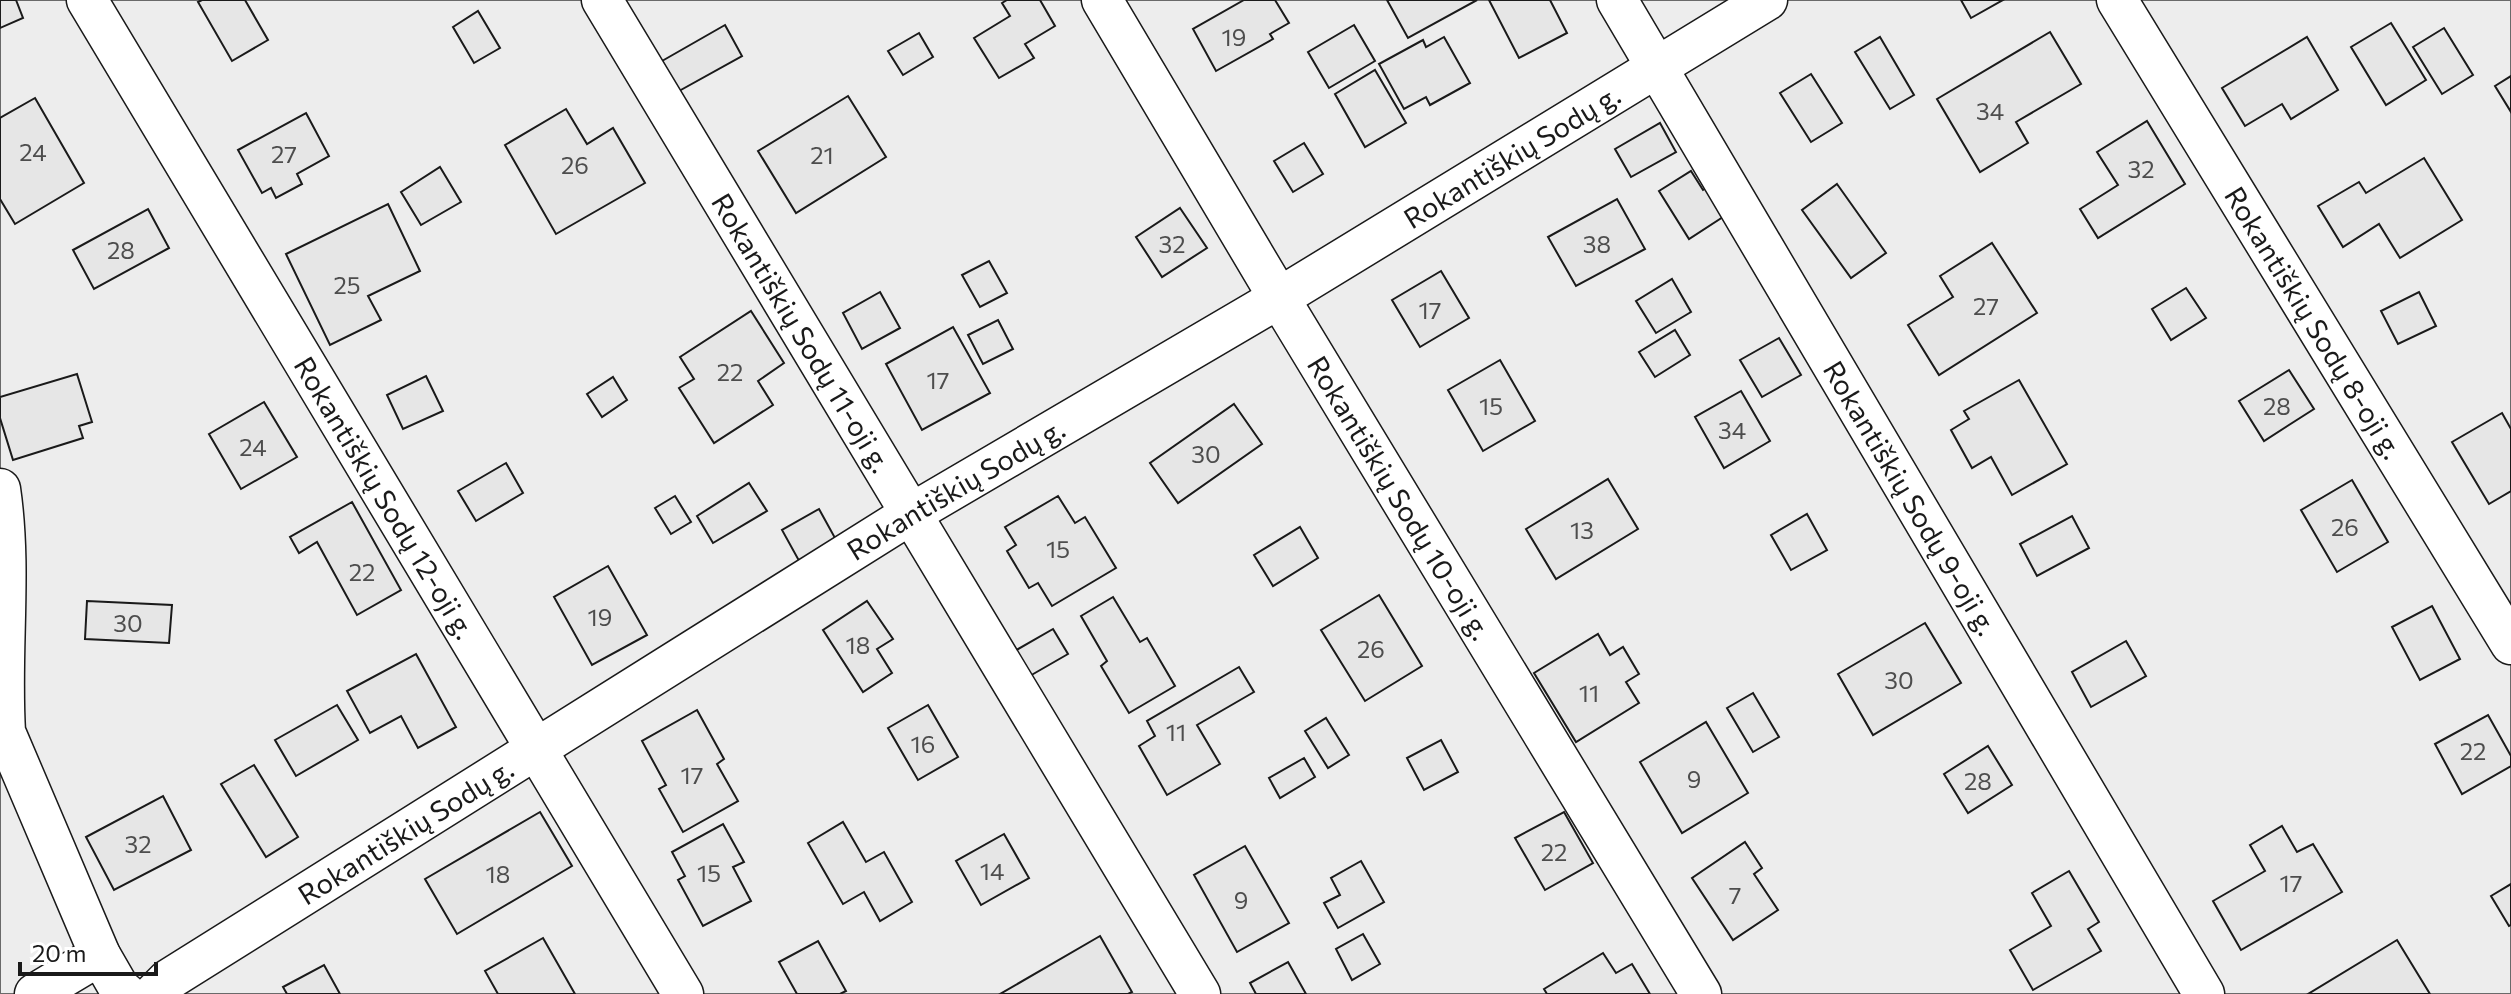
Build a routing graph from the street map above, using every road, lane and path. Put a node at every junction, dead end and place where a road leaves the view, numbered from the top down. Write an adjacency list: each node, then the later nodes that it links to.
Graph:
1 (87, 0): 12 (street, Rokantiškių Sodų 12-oji g.)
2 (602, 0): 10 (street, Rokantiškių Sodų 11-oji g.)
3 (1102, 0): 8 (street, Rokantiškių Sodų 10-oji g.)
4 (1617, 0): 7 (street, Rokantiškių Sodų 9-oji g.)
5 (1767, 0): 7 (street, Rokantiškių Sodų g.)
6 (2117, 0): 11 (street, Rokantiškių Sodų 8-oji g.)
7 (1658, 68): 8 (street, Rokantiškių Sodų g.); 20 (street, Rokantiškių Sodų 9-oji g.)
8 (1279, 298): 10 (street, Rokantiškių Sodų g.); 19 (street, Rokantiškių Sodų 10-oji g.)
9 (0, 489): 13 (street)
10 (909, 515): 12 (street, Rokantiškių Sodų g.); 18 (street, Rokantiškių Sodų 11-oji g.)
11 (2511, 644)
12 (537, 750): 14 (street, Rokantiškių Sodų g.); 17 (street, Rokantiškių Sodų 12-oji g.)
13 (100, 955): 15 (street); 16 (street)
14 (166, 989)
15 (35, 994)
16 (126, 994)
17 (683, 994)
18 (1200, 994)
19 (1701, 994)
20 (2204, 994)

